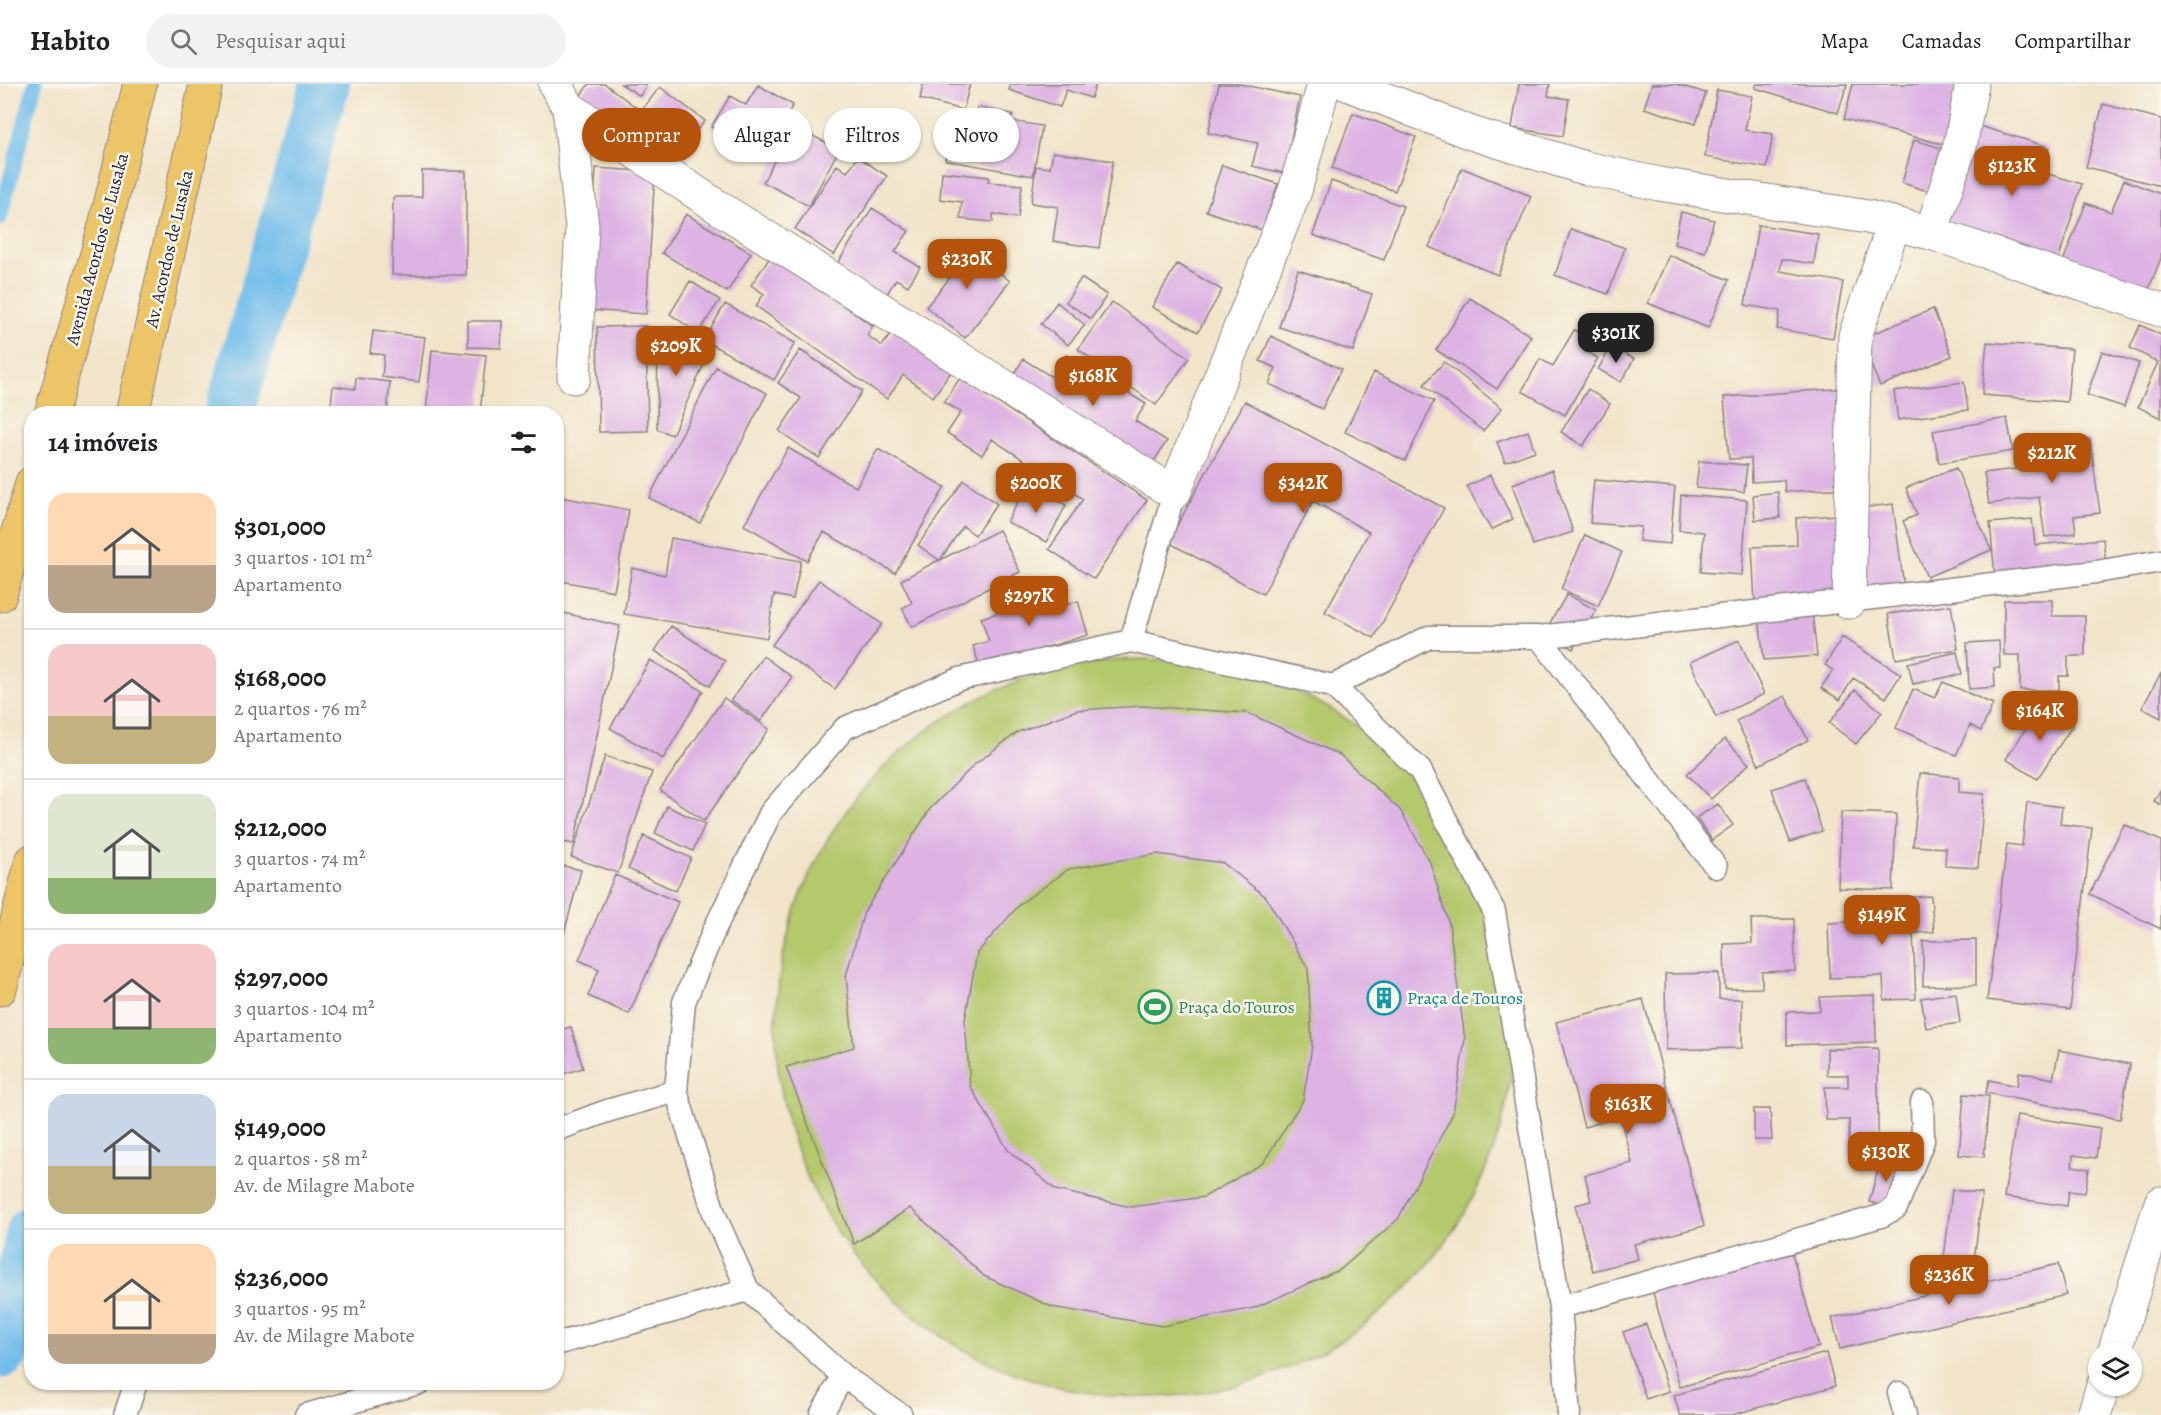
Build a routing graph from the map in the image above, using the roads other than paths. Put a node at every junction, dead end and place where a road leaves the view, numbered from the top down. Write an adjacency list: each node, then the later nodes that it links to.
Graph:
1 (140, 84): 11 (main road, Avenida Acordos de Lusaka)
2 (206, 84): 12 (main road, Av. Acordos de Lusaka)
3 (1324, 84): 13 (street)
4 (1347, 84): 7 (street)
5 (1972, 84): 8 (street)
6 (562, 96): 10 (street); 13 (street)
7 (1894, 224): 8 (street); 17 (street)
8 (1931, 233): 9 (street)
9 (2161, 310)
10 (574, 377)
11 (53, 406)
12 (134, 406)
13 (1174, 493): 19 (lane)
14 (24, 511): 16 (main road)
15 (2161, 561): 17 (lane)
16 (0, 595)
17 (1849, 602): 18 (lane)
18 (1539, 637): 20 (lane); 21 (lane)
19 (1131, 641): 20 (lane); 24 (lane)
20 (1333, 687): 29 (lane)
21 (1716, 867)
22 (24, 893): 23 (main road)
23 (0, 989)
24 (676, 1091): 26 (lane); 28 (lane)
25 (1922, 1102): 29 (lane)
26 (564, 1128)
27 (2160, 1212): 31 (street)
28 (748, 1290): 30 (lane); 32 (lane)
29 (1560, 1308): 41 (lane)
30 (564, 1342)
31 (2118, 1342)
32 (843, 1376): 39 (lane); 40 (lane)
33 (134, 1390): 37 (lane)
34 (394, 1390): 38 (lane)
35 (1899, 1393): 42 (lane)
36 (2100, 1396): 43 (street)
37 (125, 1415)
38 (306, 1415)
39 (821, 1415)
40 (901, 1415)
41 (1569, 1415)
42 (1905, 1415)
43 (2094, 1415)

